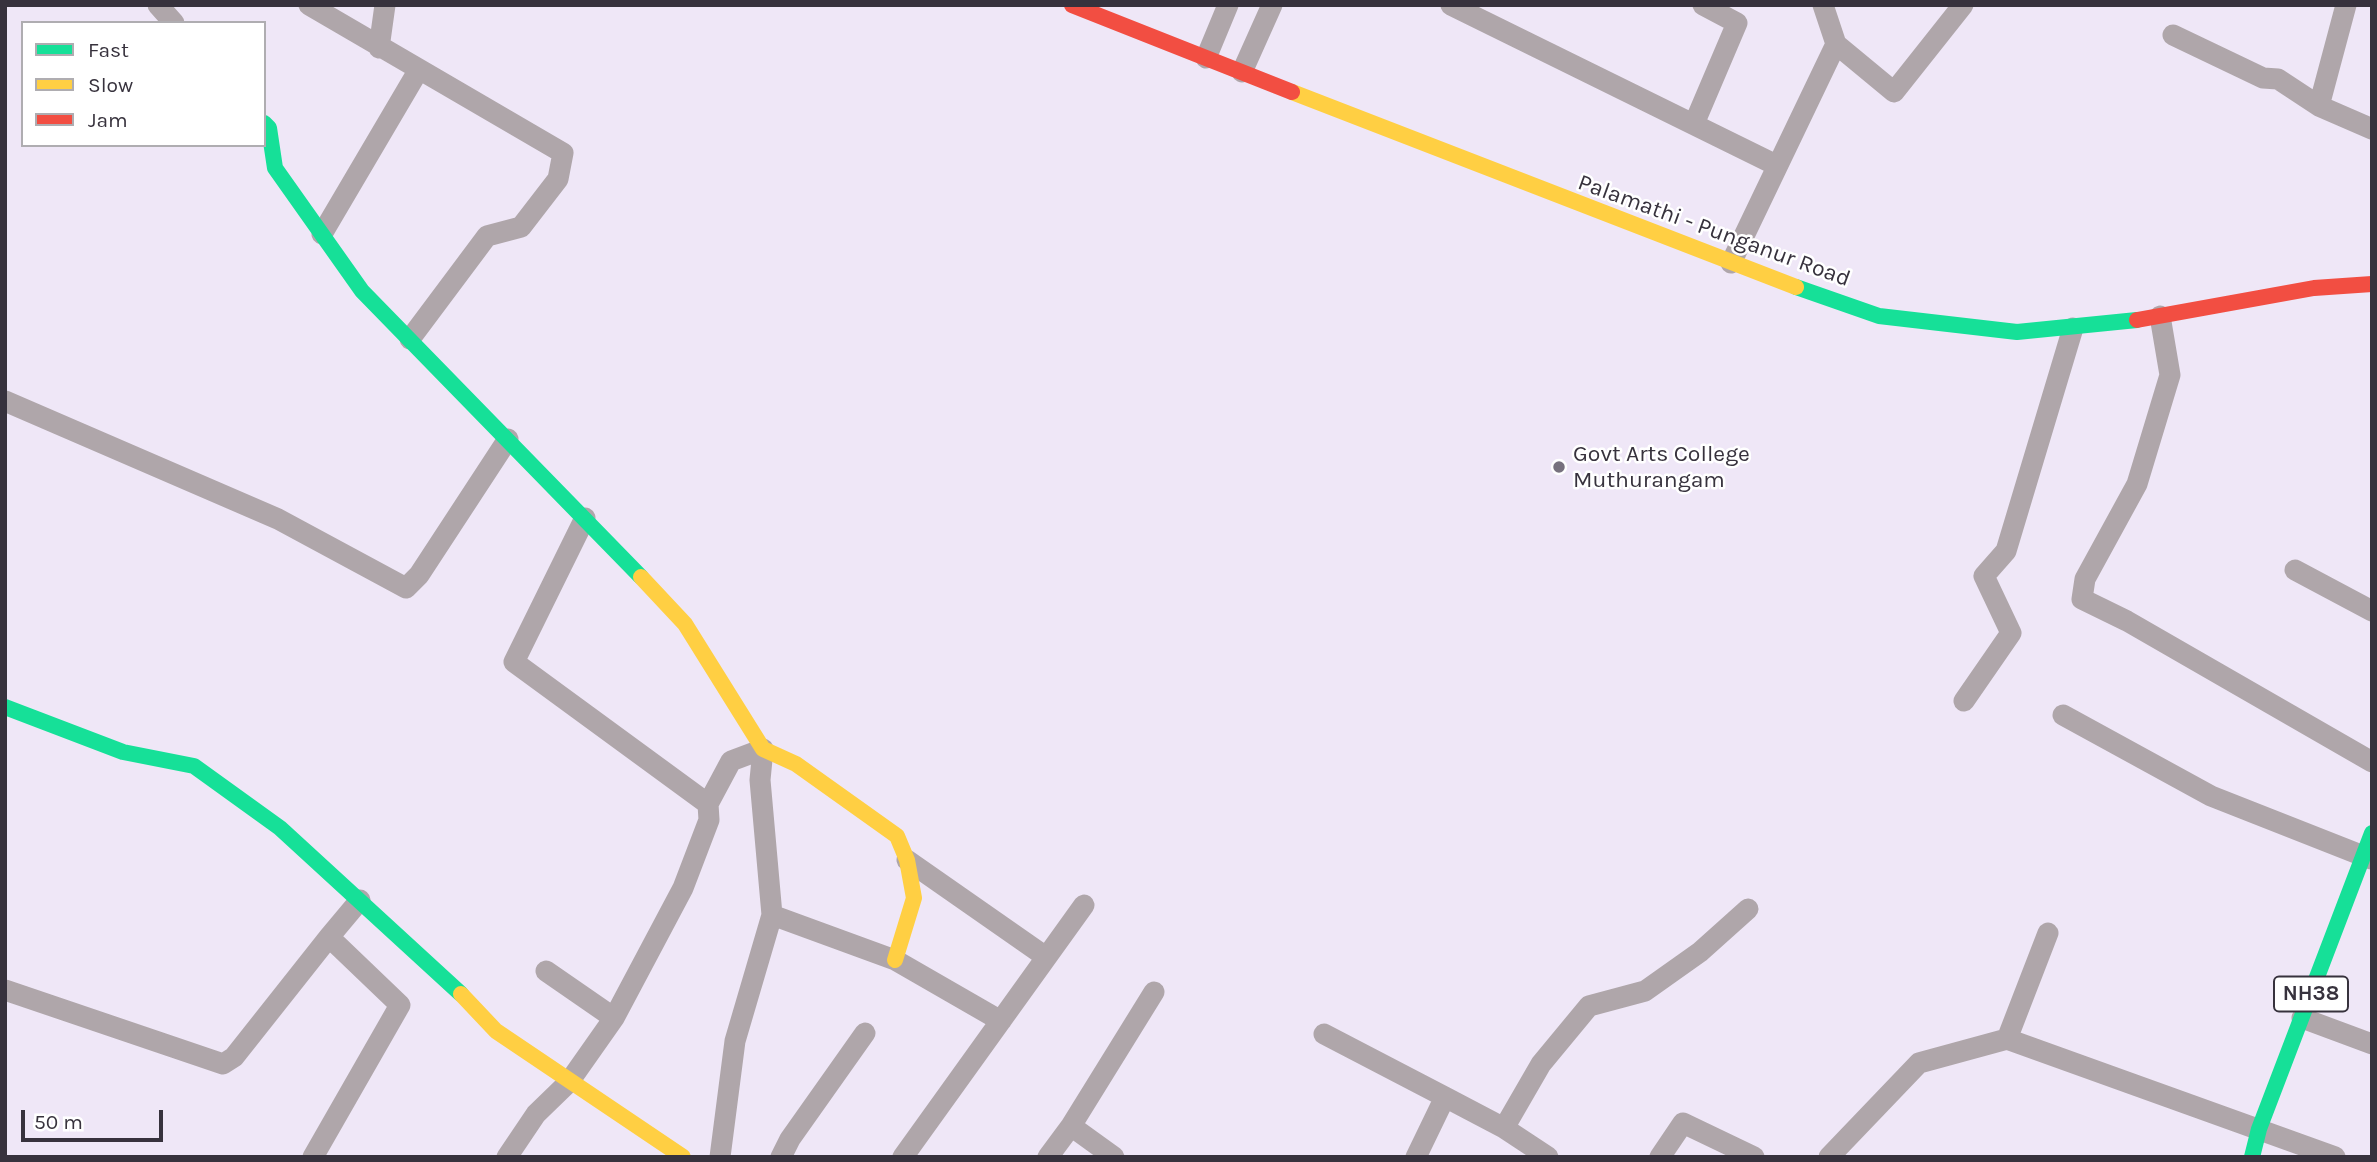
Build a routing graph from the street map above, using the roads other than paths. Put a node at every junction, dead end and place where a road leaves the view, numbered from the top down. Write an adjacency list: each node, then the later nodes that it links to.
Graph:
1 (158, 5): 12 (street)
2 (309, 5): 15 (street)
3 (385, 5): 15 (street)
4 (1072, 5): 16 (main road, Palamathi - Punganur Road)
5 (1228, 5): 16 (street)
6 (1272, 5): 18 (street)
7 (1451, 5): 20 (street)
8 (1703, 5): 20 (street)
9 (1823, 5): 14 (street)
10 (1963, 5): 14 (street)
11 (2346, 5): 19 (street)
12 (172, 21)
13 (2173, 35): 19 (street)
14 (1836, 44): 23 (street)
15 (379, 47): 17 (street)
16 (1206, 58): 18 (main road, Palamathi - Punganur Road)
17 (418, 71): 24 (street); 29 (street)
18 (1242, 72): 25 (main road, Palamathi - Punganur Road)
19 (2319, 106): 22 (street)
20 (1694, 124): 23 (street)
21 (266, 125): 24 (main road)
22 (2372, 129)
23 (1776, 165): 25 (street)
24 (322, 234): 29 (main road)
25 (1731, 263): 28 (main road, Palamathi - Punganur Road)
26 (2372, 284): 27 (main road, Palamathi - Punganur Road)
27 (2160, 316): 28 (main road, Palamathi - Punganur Road); 39 (street)
28 (2073, 328): 35 (street)
29 (410, 339): 31 (main road)
30 (5, 401): 31 (street)
31 (508, 439): 32 (main road)
32 (585, 518): 38 (main road); 40 (street)
33 (2295, 570): 34 (street)
34 (2372, 611)
35 (1964, 701)
36 (5, 707): 44 (main road)
37 (2063, 715): 42 (street)
38 (763, 749): 40 (street); 43 (main road); 47 (street)
39 (2372, 761)
40 (708, 804): 55 (street)
41 (2372, 832): 42 (main road, NH38)
42 (2368, 857): 56 (main road, NH38)
43 (907, 860): 50 (street); 51 (main road)
44 (360, 901): 49 (street); 62 (main road)
45 (1084, 905): 50 (street)
46 (1748, 909): 65 (street)
47 (772, 915): 51 (street); 70 (street)
48 (2048, 933): 60 (street)
49 (329, 937): 53 (street); 67 (street)
50 (1046, 957): 57 (street)
51 (895, 960): 57 (street)
52 (546, 971): 55 (street)
53 (5, 990)
54 (1154, 992): 64 (street)
55 (614, 1018): 62 (street)
56 (2302, 1018): 61 (street); 66 (main road, NH38)
57 (1001, 1021): 72 (street)
58 (865, 1033): 71 (street)
59 (1324, 1034): 63 (street)
60 (2007, 1039): 66 (street); 79 (street)
61 (2372, 1044)
62 (569, 1082): 68 (street); 69 (main road)
63 (1445, 1097): 65 (street); 75 (street)
64 (1071, 1126): 73 (street); 74 (street)
65 (1504, 1128): 76 (street)
66 (2259, 1129): 80 (main road, NH38); 81 (street)
67 (315, 1156)
68 (507, 1157)
69 (682, 1157)
70 (720, 1157)
71 (781, 1157)
72 (903, 1157)
73 (1048, 1157)
74 (1114, 1157)
75 (1416, 1157)
76 (1548, 1157)
77 (1660, 1157): 78 (street)
78 (1754, 1157)
79 (1829, 1157)
80 (2252, 1157)
81 (2335, 1157)

